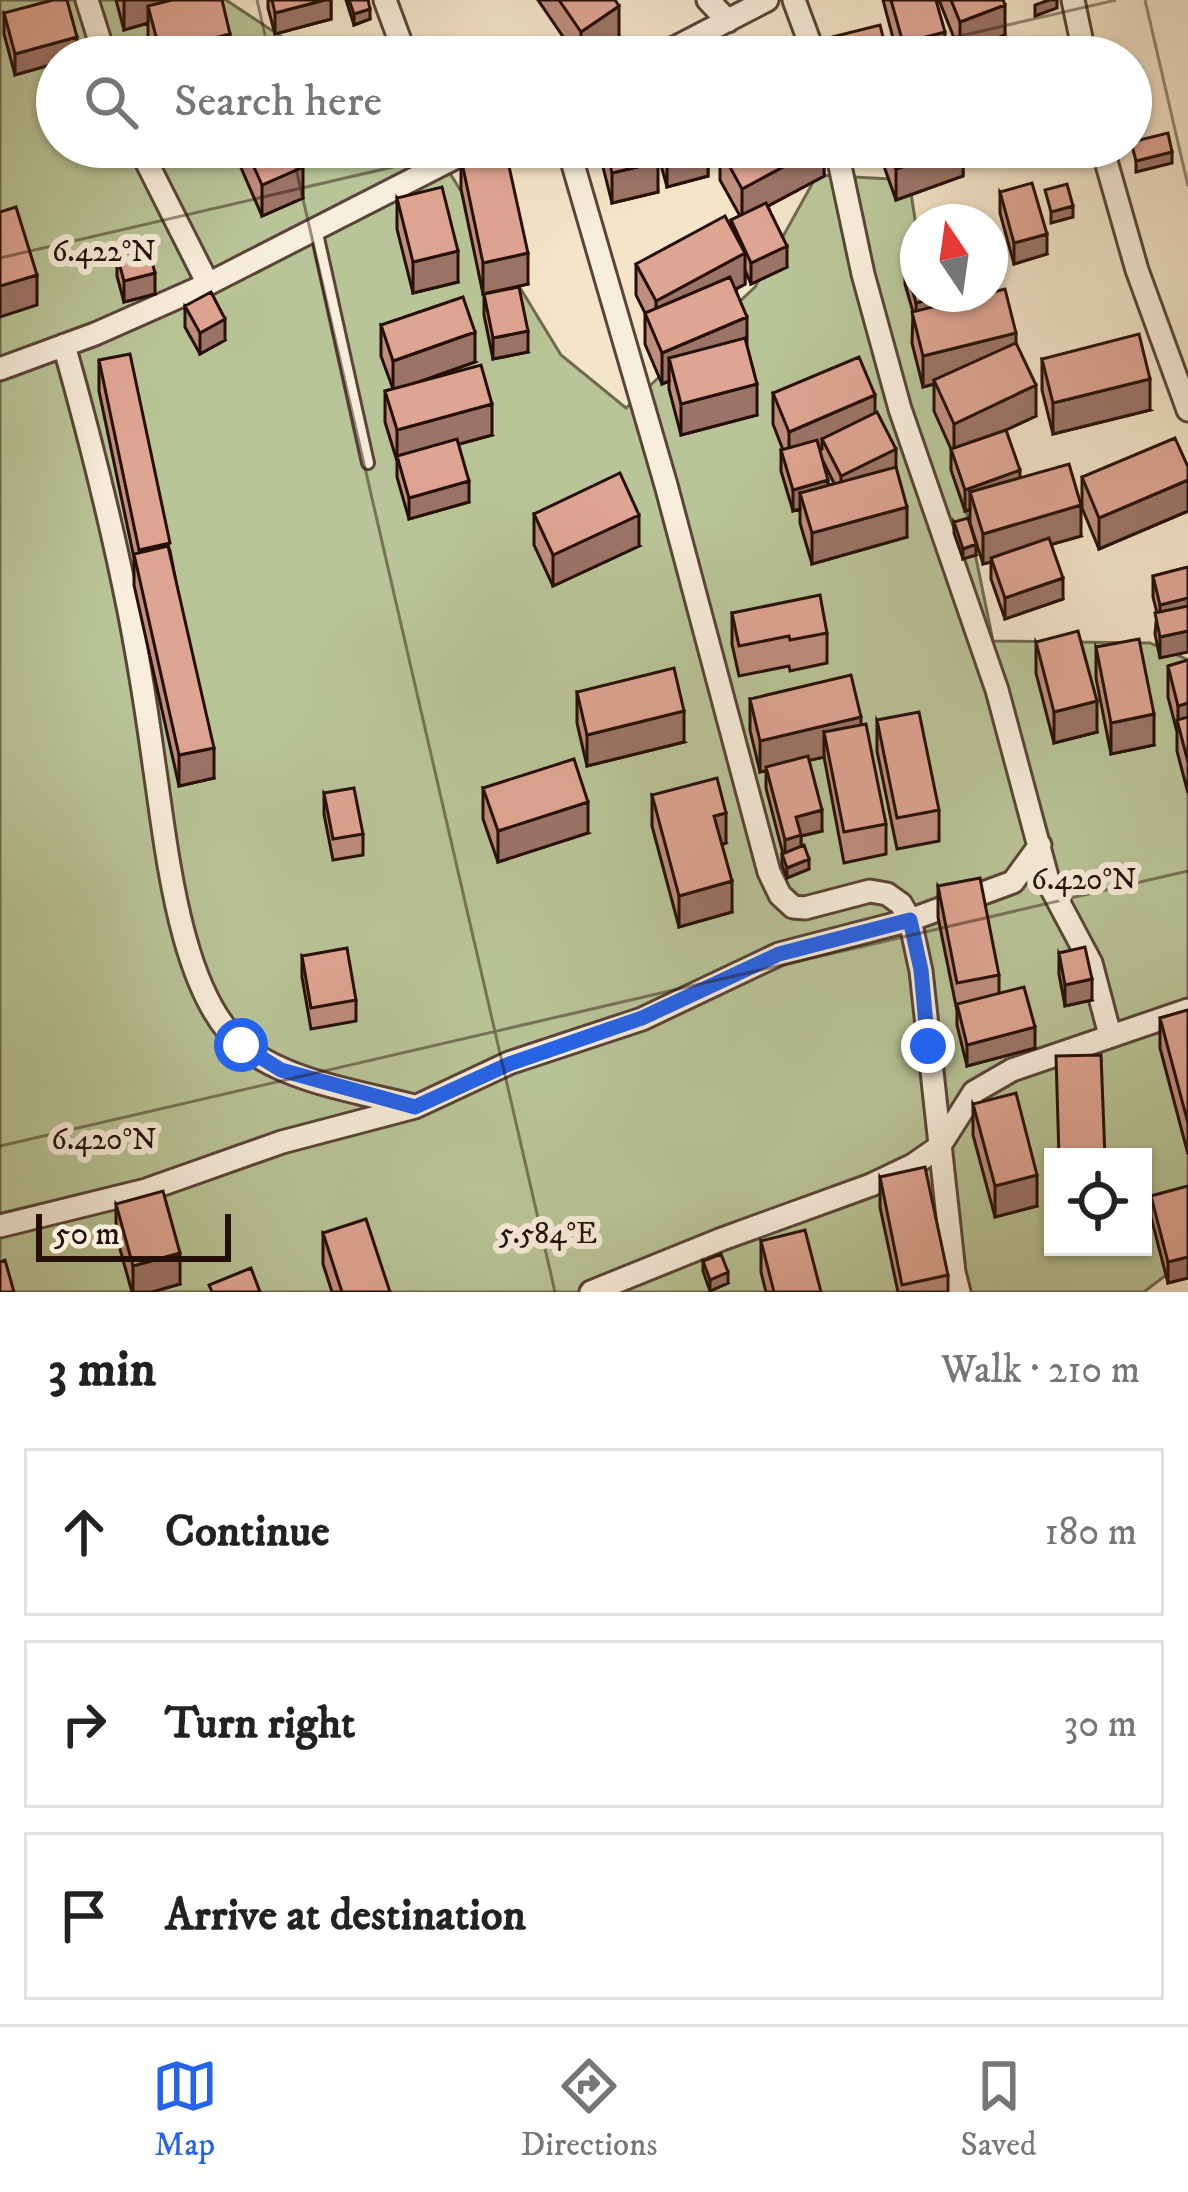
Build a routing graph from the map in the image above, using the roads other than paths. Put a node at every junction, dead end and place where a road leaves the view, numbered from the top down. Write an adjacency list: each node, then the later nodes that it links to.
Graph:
1 (87, 0): 8 (street)
2 (385, 0): 9 (street)
3 (708, 0): 7 (street)
4 (766, 0): 7 (street)
5 (794, 0): 11 (street)
6 (1073, 0): 12 (street)
7 (728, 21): 10 (street)
8 (98, 36)
9 (398, 36)
10 (698, 36)
11 (807, 36)
12 (1081, 36)
13 (150, 168): 19 (street)
14 (422, 168): 18 (street)
15 (574, 168): 25 (street)
16 (840, 168): 24 (street)
17 (1108, 168): 22 (street)
18 (316, 229): 19 (street); 23 (lane)
19 (208, 284): 20 (street)
20 (64, 345): 21 (street); 28 (street)
21 (0, 369)
22 (1188, 410)
23 (368, 463)
24 (1040, 845): 25 (street); 27 (street)
25 (910, 920): 28 (street); 29 (street)
26 (1188, 1010): 27 (street)
27 (1110, 1035): 29 (street)
28 (415, 1107): 30 (street)
29 (939, 1147): 31 (street); 32 (street)
30 (0, 1226)
31 (591, 1292)
32 (959, 1292)

